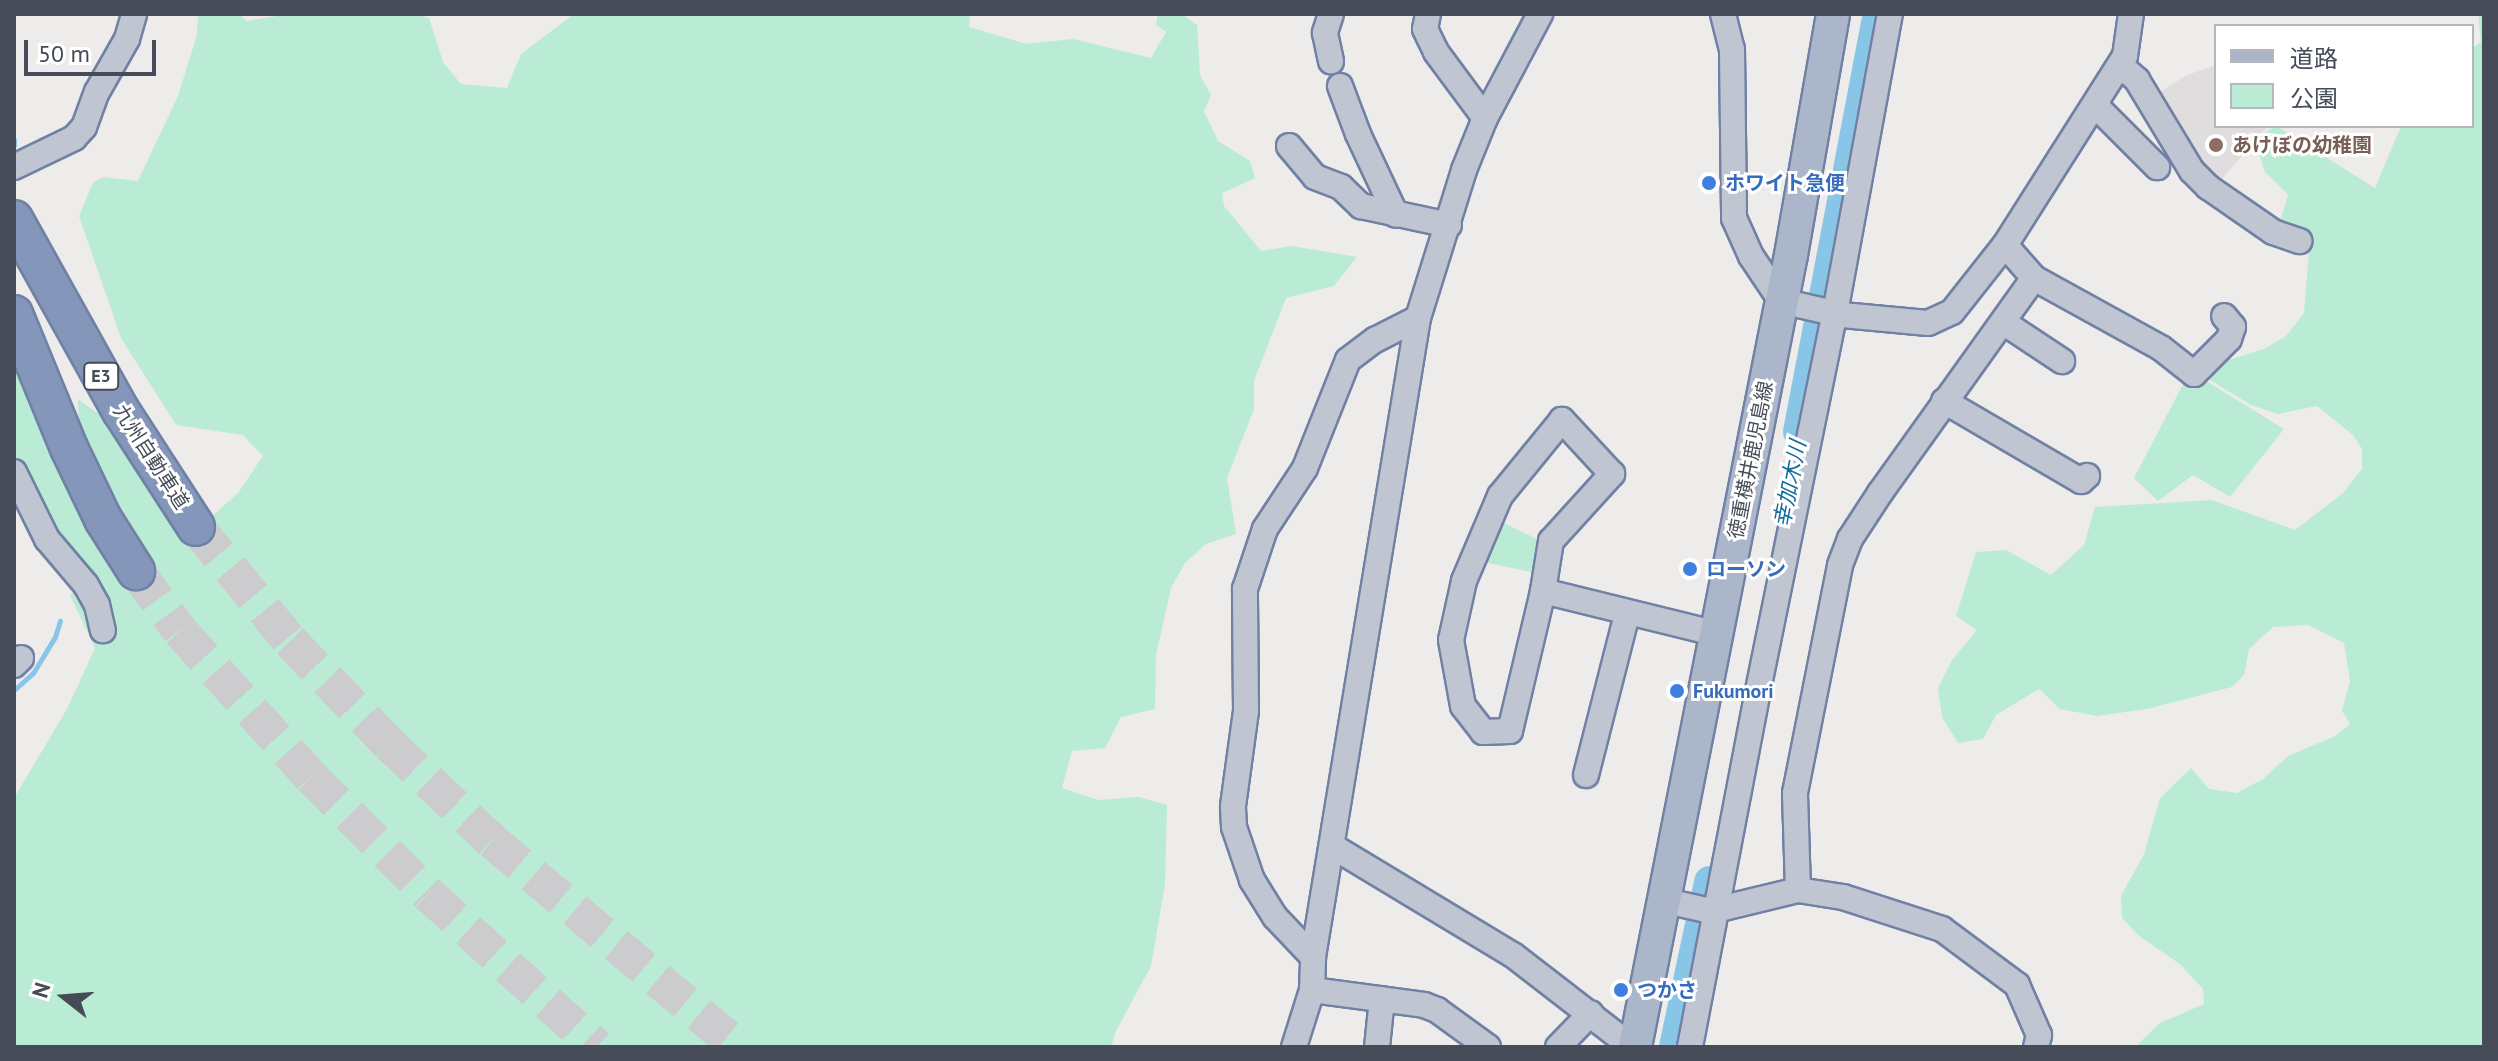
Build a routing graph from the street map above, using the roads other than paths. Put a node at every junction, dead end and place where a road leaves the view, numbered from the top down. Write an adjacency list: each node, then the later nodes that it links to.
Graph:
1 (134, 14): 15 (street)
2 (1331, 14): 9 (street)
3 (1428, 14): 13 (street)
4 (1540, 14): 13 (street)
5 (1723, 14): 23 (street)
6 (1833, 14): 23 (main road, 徳重横井鹿児島線)
7 (1890, 14): 24 (street)
8 (2131, 14): 10 (street)
9 (1331, 61)
10 (2120, 65): 12 (street); 20 (street)
11 (1340, 86): 17 (street)
12 (2095, 105): 16 (street); 21 (street)
13 (1485, 118): 19 (street)
14 (1289, 146): 17 (street)
15 (14, 167)
16 (2157, 167)
17 (1396, 215): 19 (street)
18 (14, 219): 33 (highway, 九州自動車道 / E3)
19 (1449, 225): 27 (street)
20 (2299, 241)
21 (2005, 245): 22 (street); 24 (street)
22 (2034, 278): 26 (street); 28 (street)
23 (1790, 304): 24 (street); 38 (main road, 徳重横井鹿児島線)
24 (1833, 313): 43 (street)
25 (14, 314): 34 (highway)
26 (2224, 316)
27 (1418, 318): 40 (street); 44 (street)
28 (2003, 322): 29 (street); 30 (street)
29 (2062, 361)
30 (1944, 401): 32 (street); 41 (street)
31 (14, 472): 37 (street)
32 (2087, 476)
33 (196, 527)
34 (136, 571)
35 (1543, 591): 35 (street); 36 (street)
36 (1627, 614): 38 (street); 39 (street)
37 (103, 630)
38 (1718, 634): 42 (main road, 徳重横井鹿児島線)
39 (1586, 775)
40 (1332, 846): 44 (street); 47 (street)
41 (1798, 890): 43 (street); 54 (street)
42 (1674, 903): 43 (street); 52 (main road, 徳重横井鹿児島線)
43 (1714, 910): 53 (street)
44 (1313, 957): 45 (street)
45 (1312, 990): 46 (street); 48 (street)
46 (1382, 999): 49 (street); 50 (street)
47 (1591, 1013): 51 (street); 52 (street)
48 (1294, 1047)
49 (1377, 1047)
50 (1488, 1047)
51 (1558, 1047)
52 (1634, 1047)
53 (1690, 1047)
54 (2036, 1047)

